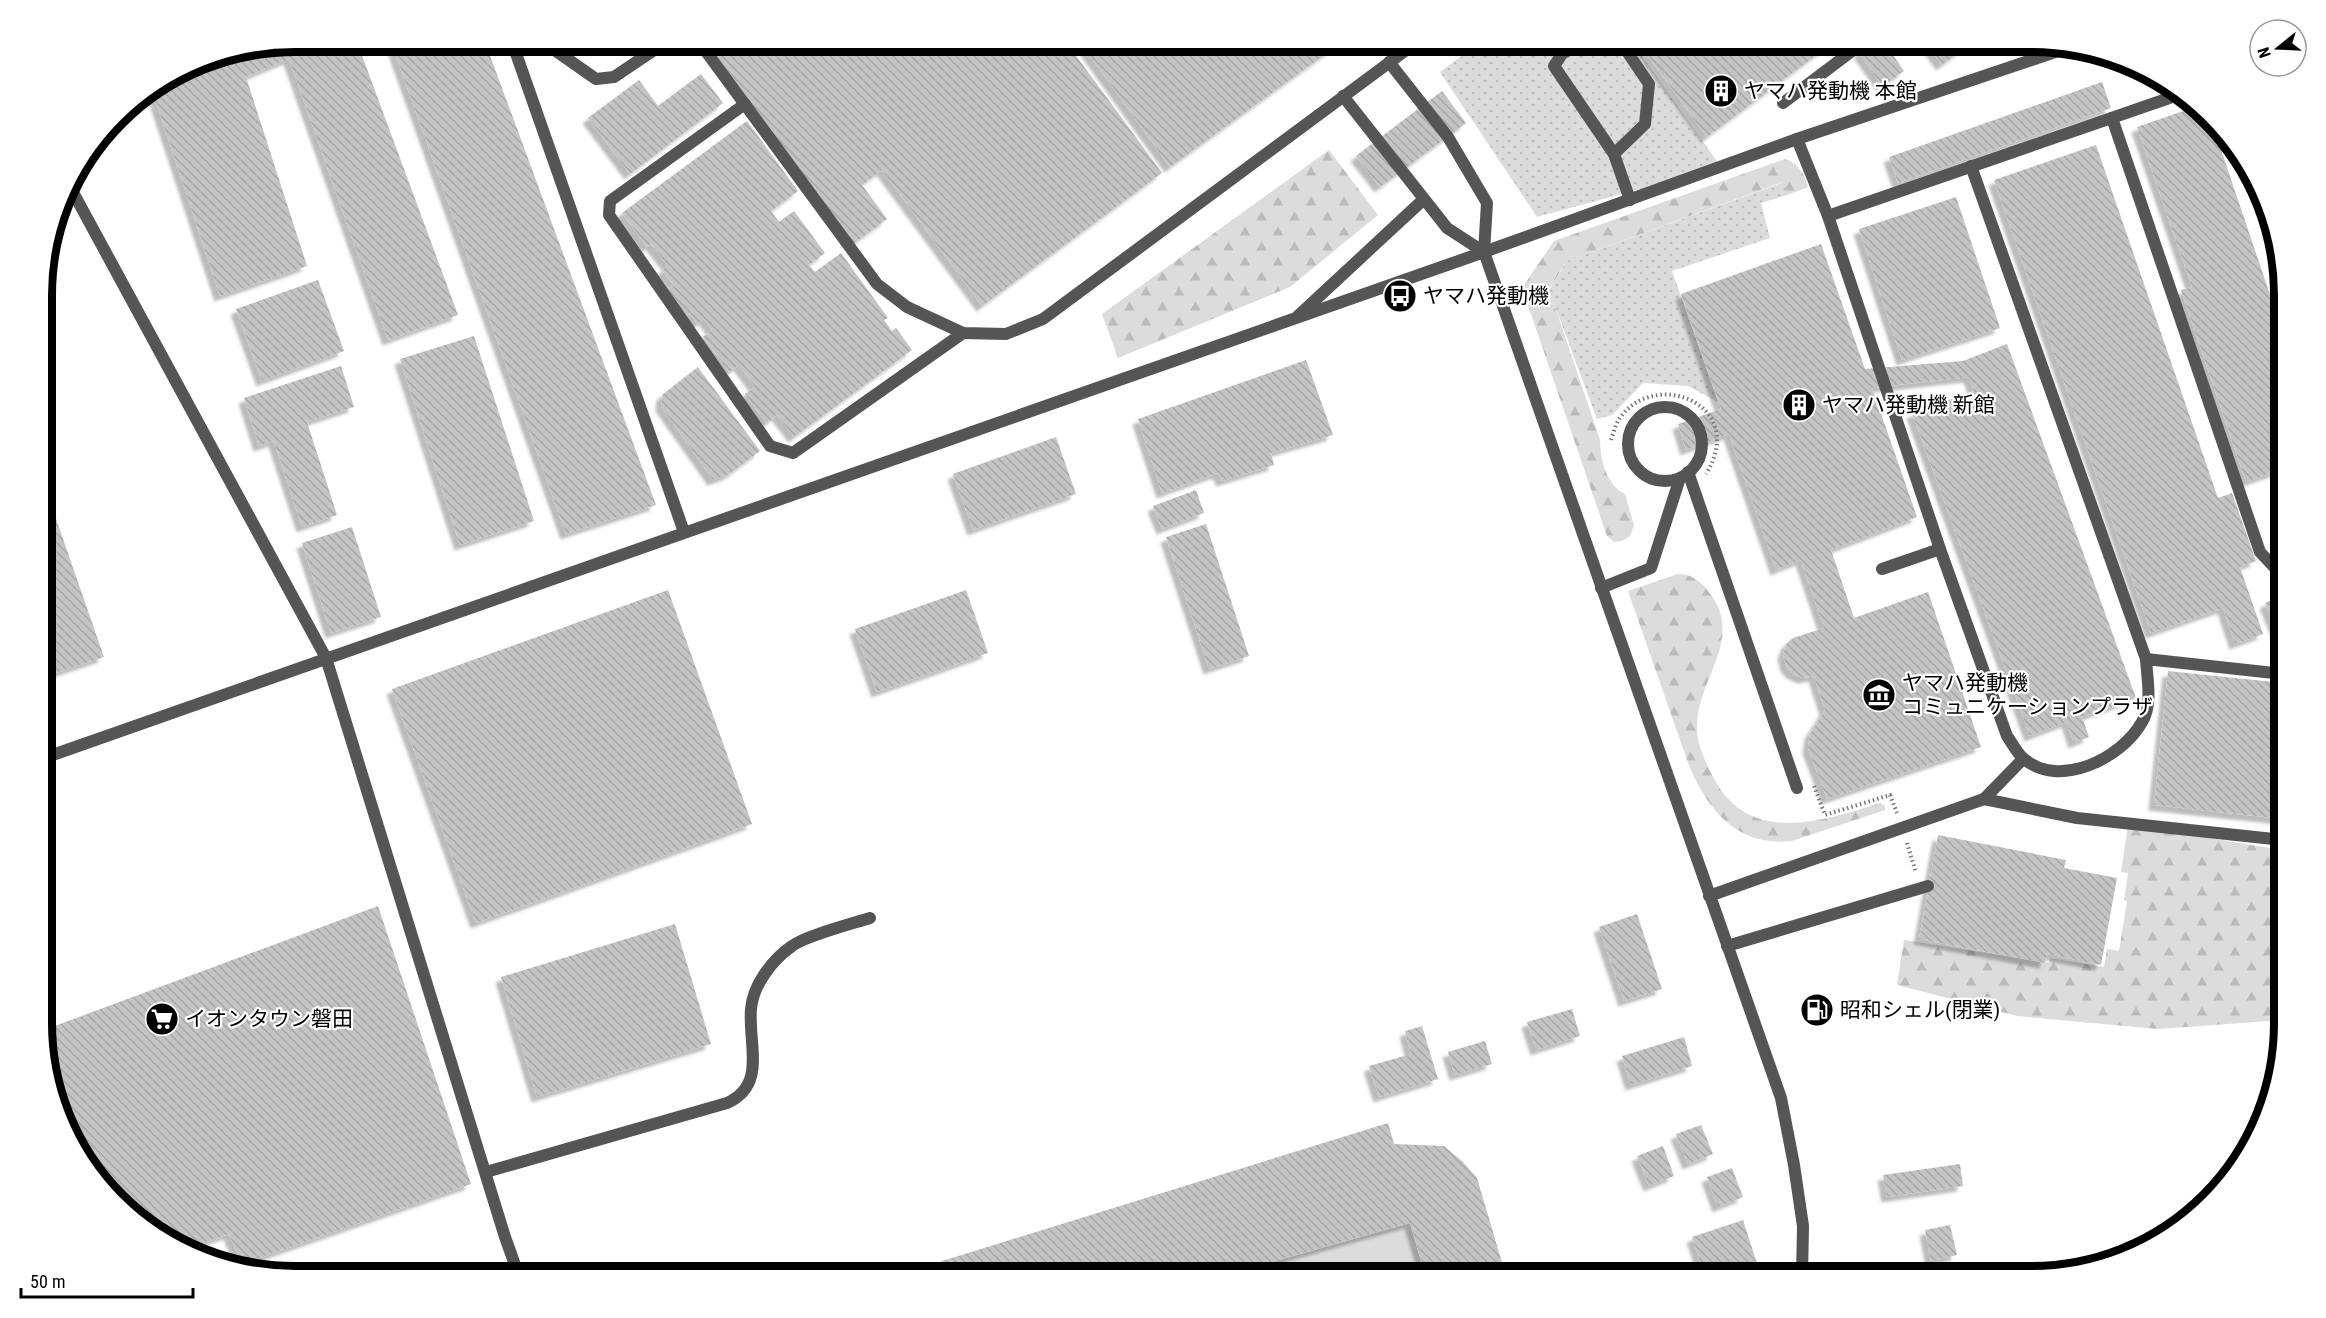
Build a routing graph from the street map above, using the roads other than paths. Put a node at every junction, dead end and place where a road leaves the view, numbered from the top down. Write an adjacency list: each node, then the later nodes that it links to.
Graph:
1 (516, 52): 27 (street)
2 (557, 52): 3 (street)
3 (651, 52)
4 (706, 52): 13 (street)
5 (1403, 52): 10 (street)
6 (1565, 52): 17 (street)
7 (1627, 52): 17 (street)
8 (1851, 52): 14 (street)
9 (2051, 53): 16 (street)
10 (1389, 62): 11 (street); 23 (street)
11 (1343, 96): 20 (street); 25 (street)
12 (2172, 97): 15 (street)
13 (745, 104): 25 (street); 25 (street)
14 (1783, 104)
15 (2112, 118): 18 (street); 29 (street)
16 (1797, 139): 21 (street); 22 (street)
17 (1614, 154): 21 (street)
18 (1971, 166): 22 (street); 33 (street)
19 (75, 195): 32 (street)
20 (1424, 199): 23 (street); 24 (street)
21 (1630, 200): 23 (street)
22 (1828, 216): 28 (street)
23 (1484, 252): 24 (street); 31 (street)
24 (1298, 316): 27 (street)
25 (963, 333)
26 (1684, 476): 26 (street); 31 (street); 37 (street)
27 (684, 532): 32 (street)
28 (1940, 549): 30 (street); 36 (street)
29 (2274, 567)
30 (1882, 569)
31 (1601, 588): 41 (street)
32 (326, 658): 35 (street); 44 (street)
33 (2146, 658): 34 (street); 36 (street)
34 (2274, 673)
35 (52, 756)
36 (2023, 759): 38 (street)
37 (1797, 788)
38 (1984, 799): 39 (street); 41 (street)
39 (2274, 839)
40 (1925, 887): 43 (street)
41 (1709, 896): 43 (street)
42 (870, 918): 44 (street)
43 (1727, 946): 46 (street)
44 (486, 1172): 45 (street)
45 (516, 1266)
46 (1802, 1266)

